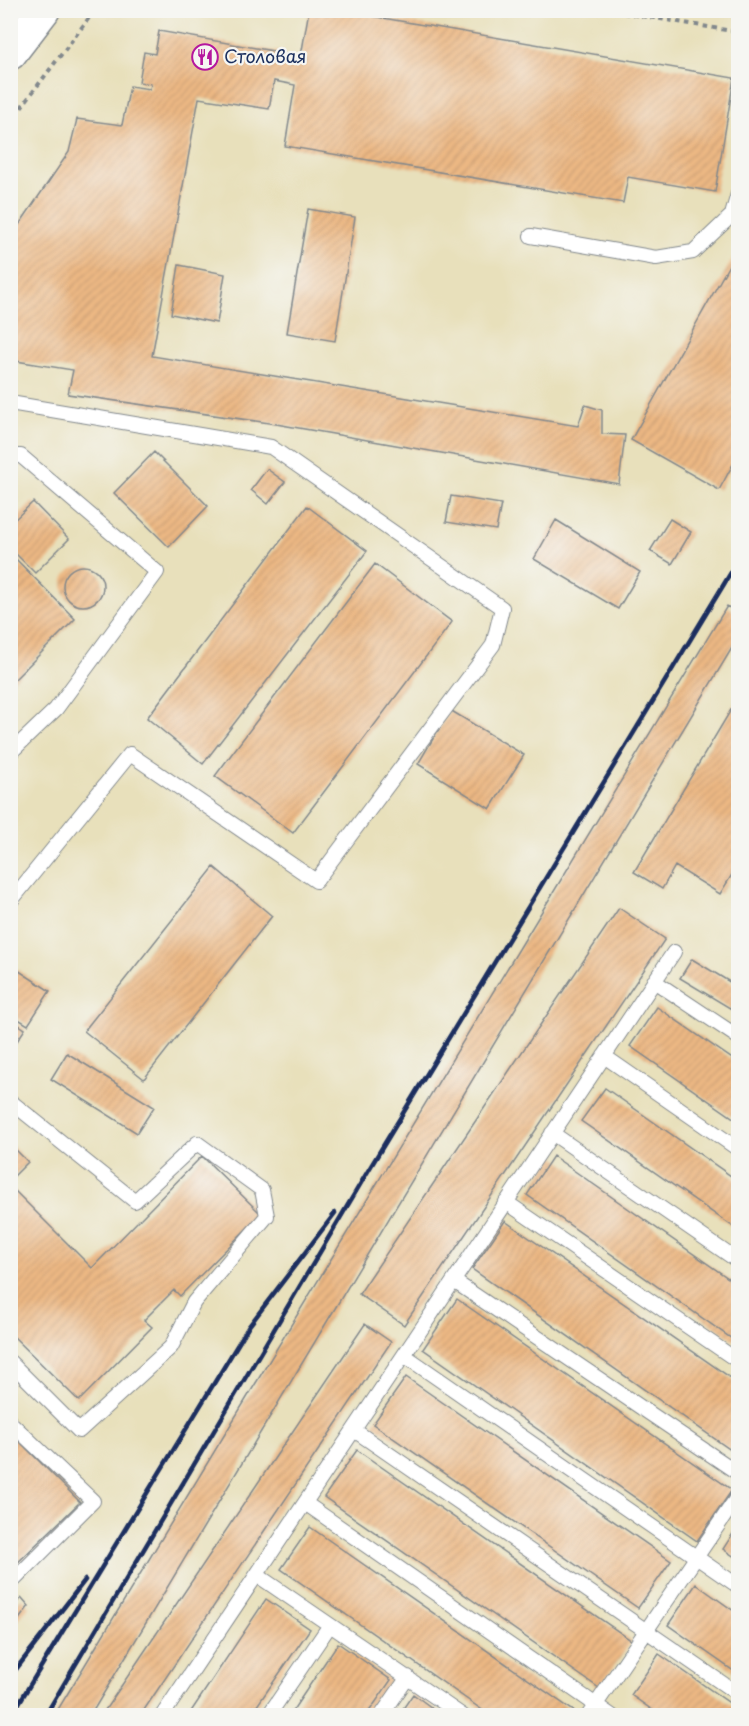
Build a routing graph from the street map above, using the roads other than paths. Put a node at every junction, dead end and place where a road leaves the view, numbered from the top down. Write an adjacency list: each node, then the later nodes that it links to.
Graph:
1 (43, 10): 2 (main road)
2 (10, 53)
3 (738, 194): 4 (lane)
4 (531, 236)
5 (10, 403): 8 (lane)
6 (10, 456): 7 (lane)
7 (10, 753)
8 (10, 902)
9 (674, 952): 10 (lane)
10 (654, 981): 11 (lane); 12 (lane)
11 (738, 1037)
12 (604, 1056): 14 (lane); 15 (lane)
13 (10, 1101): 21 (lane)
14 (552, 1133): 16 (lane); 17 (lane)
15 (738, 1149)
16 (507, 1202): 18 (lane); 20 (lane)
17 (738, 1261)
18 (454, 1281): 19 (lane); 24 (lane)
19 (404, 1355): 23 (lane); 27 (lane)
20 (738, 1361)
21 (10, 1362)
22 (10, 1422): 29 (lane)
23 (354, 1430): 26 (lane); 32 (lane)
24 (738, 1473)
25 (738, 1496): 27 (lane)
26 (305, 1503): 28 (lane); 35 (lane)
27 (697, 1557): 30 (lane); 32 (lane)
28 (257, 1575): 31 (lane); 36 (lane)
29 (10, 1584)
30 (738, 1586)
31 (330, 1624): 33 (lane); 37 (lane)
32 (646, 1630): 34 (lane); 35 (lane)
33 (408, 1677): 38 (lane); 39 (lane)
34 (738, 1694)
35 (592, 1710): 40 (lane)
36 (162, 1716)
37 (268, 1716)
38 (381, 1716)
39 (464, 1716)
40 (612, 1716)

